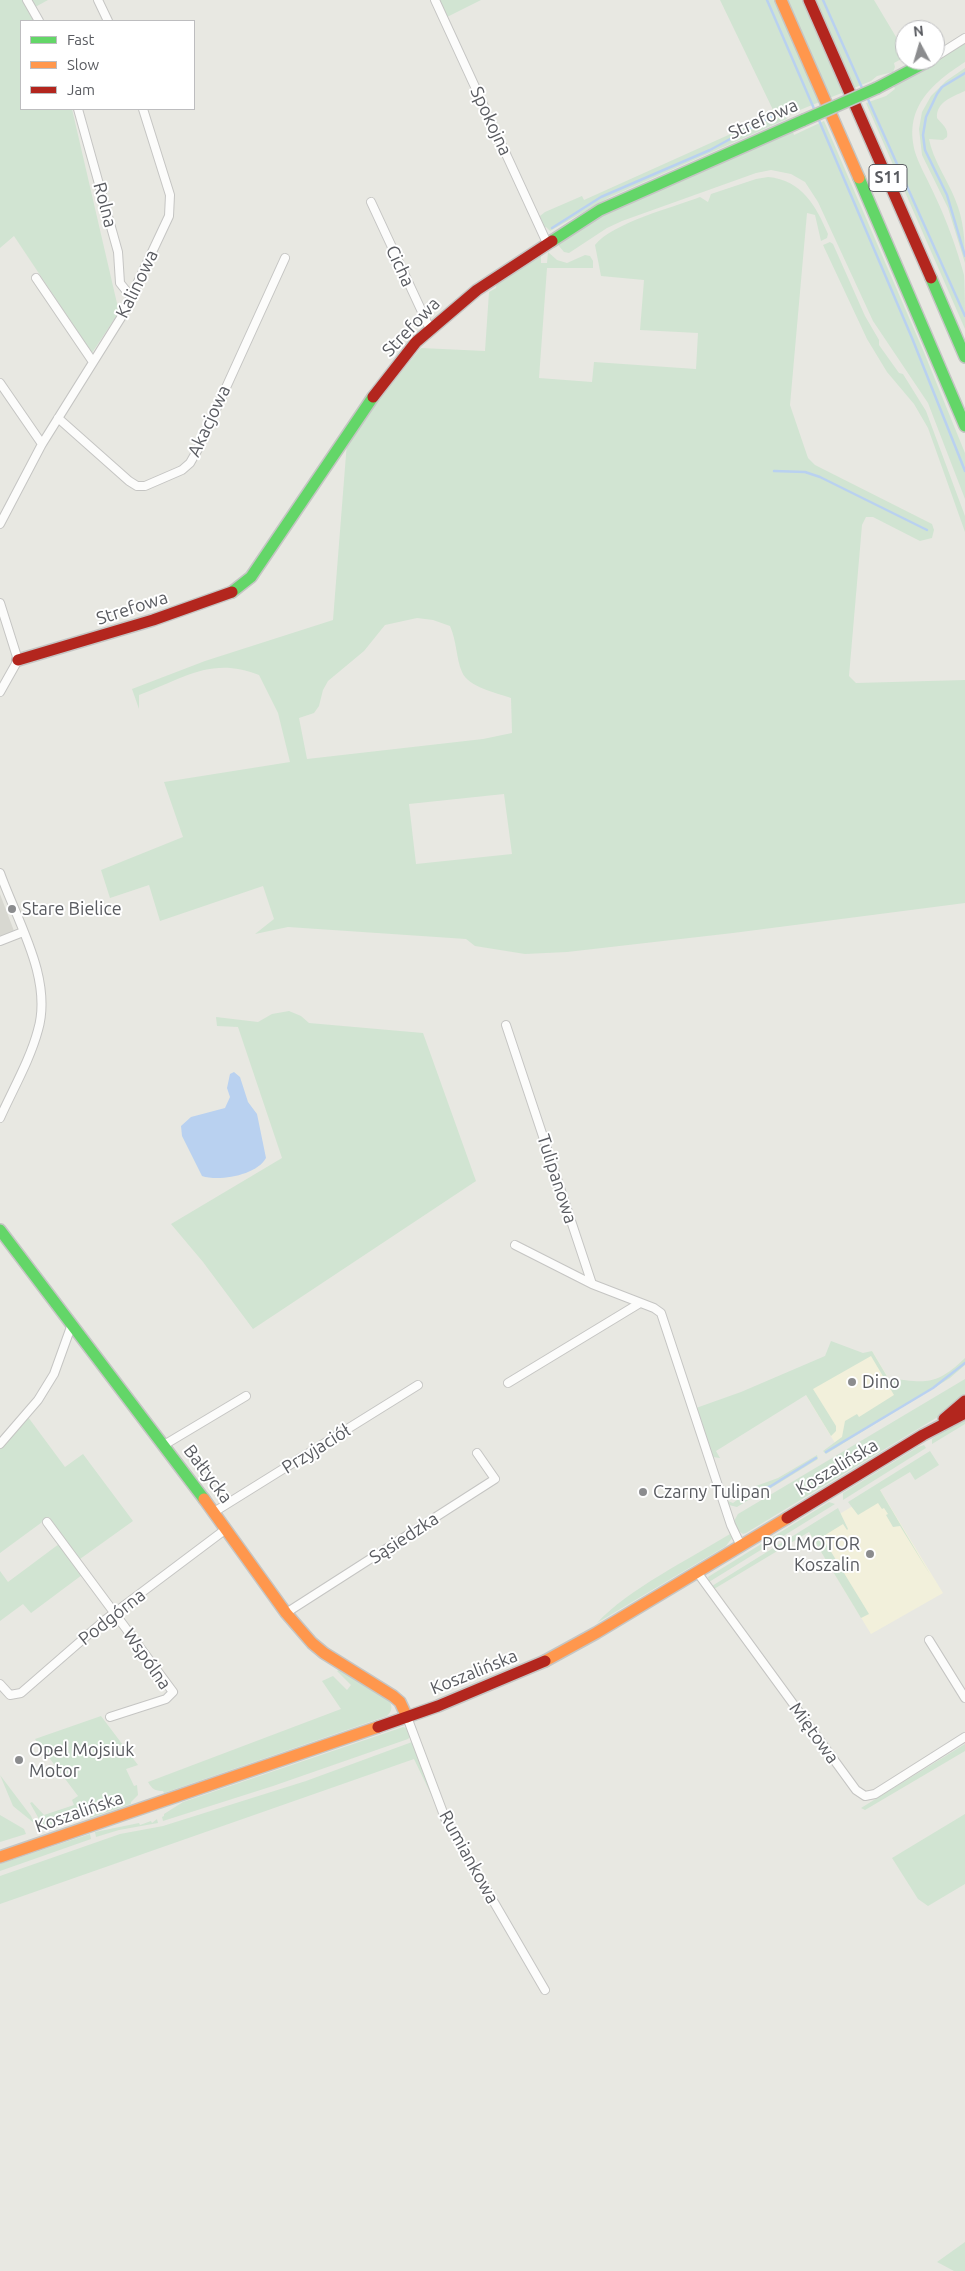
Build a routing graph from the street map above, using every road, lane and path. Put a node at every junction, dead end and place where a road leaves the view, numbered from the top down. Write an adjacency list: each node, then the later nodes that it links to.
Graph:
1 (27, 0): 6 (street)
2 (98, 0): 7 (street)
3 (435, 0): 14 (street, Spokojna)
4 (781, 0): 23 (main road, S11)
5 (809, 0): 19 (main road, S11)
6 (37, 20)
7 (108, 20)
8 (965, 38): 9 (street)
9 (945, 51)
10 (911, 70): 14 (main road, Strefowa, bridge)
11 (78, 110): 17 (street, Rolna)
12 (143, 110): 17 (street, Kalinowa)
13 (371, 202): 18 (street, Cicha)
14 (547, 243): 18 (main road, Strefowa)
15 (285, 258): 22 (street, Akacjowa)
16 (36, 278): 20 (street)
17 (132, 298): 20 (street, Kalinowa)
18 (430, 329): 27 (main road, Strefowa)
19 (965, 357)
20 (93, 362): 22 (street, Kalinowa)
21 (0, 383): 24 (street)
22 (58, 418): 24 (street, Kalinowa)
23 (965, 426)
24 (42, 444): 25 (street, Kalinowa)
25 (0, 524)
26 (0, 603): 27 (street)
27 (18, 660): 28 (street)
28 (0, 692)
29 (0, 873): 30 (street)
30 (23, 932): 31 (street); 33 (street)
31 (0, 942)
32 (506, 1025): 36 (street, Tulipanowa)
33 (0, 1118)
34 (0, 1230): 38 (main road, Bałtycka)
35 (515, 1245): 36 (street)
36 (592, 1284): 37 (street)
37 (640, 1303): 39 (street); 51 (street)
38 (72, 1324): 45 (street); 46 (main road, Bałtycka)
39 (508, 1383)
40 (418, 1385): 48 (street, Przyjaciół)
41 (246, 1396): 46 (street)
42 (965, 1401): 44 (main road, Koszalińska)
43 (965, 1414): 44 (main road, Koszalińska)
44 (923, 1435): 51 (main road, Koszalińska)
45 (0, 1444)
46 (164, 1445): 48 (main road, Bałtycka)
47 (477, 1453): 54 (street, Sąsiedzka)
48 (214, 1512): 50 (main road, Bałtycka)
49 (47, 1522): 53 (street, Wspólna)
50 (226, 1529): 53 (street, Podgórna); 54 (main road, Bałtycka)
51 (741, 1546): 52 (main road, Koszalińska)
52 (697, 1572): 59 (main road, Koszalińska); 60 (street, Miętowa)
53 (115, 1613): 56 (street, Podgórna); 58 (street, Wspólna)
54 (286, 1613): 59 (main road, Bałtycka)
55 (929, 1640): 57 (street)
56 (0, 1684)
57 (965, 1698)
58 (110, 1717)
59 (407, 1717): 61 (main road, Koszalińska); 62 (street, Rumiankowa)
60 (965, 1737)
61 (0, 1857)
62 (545, 1990)

